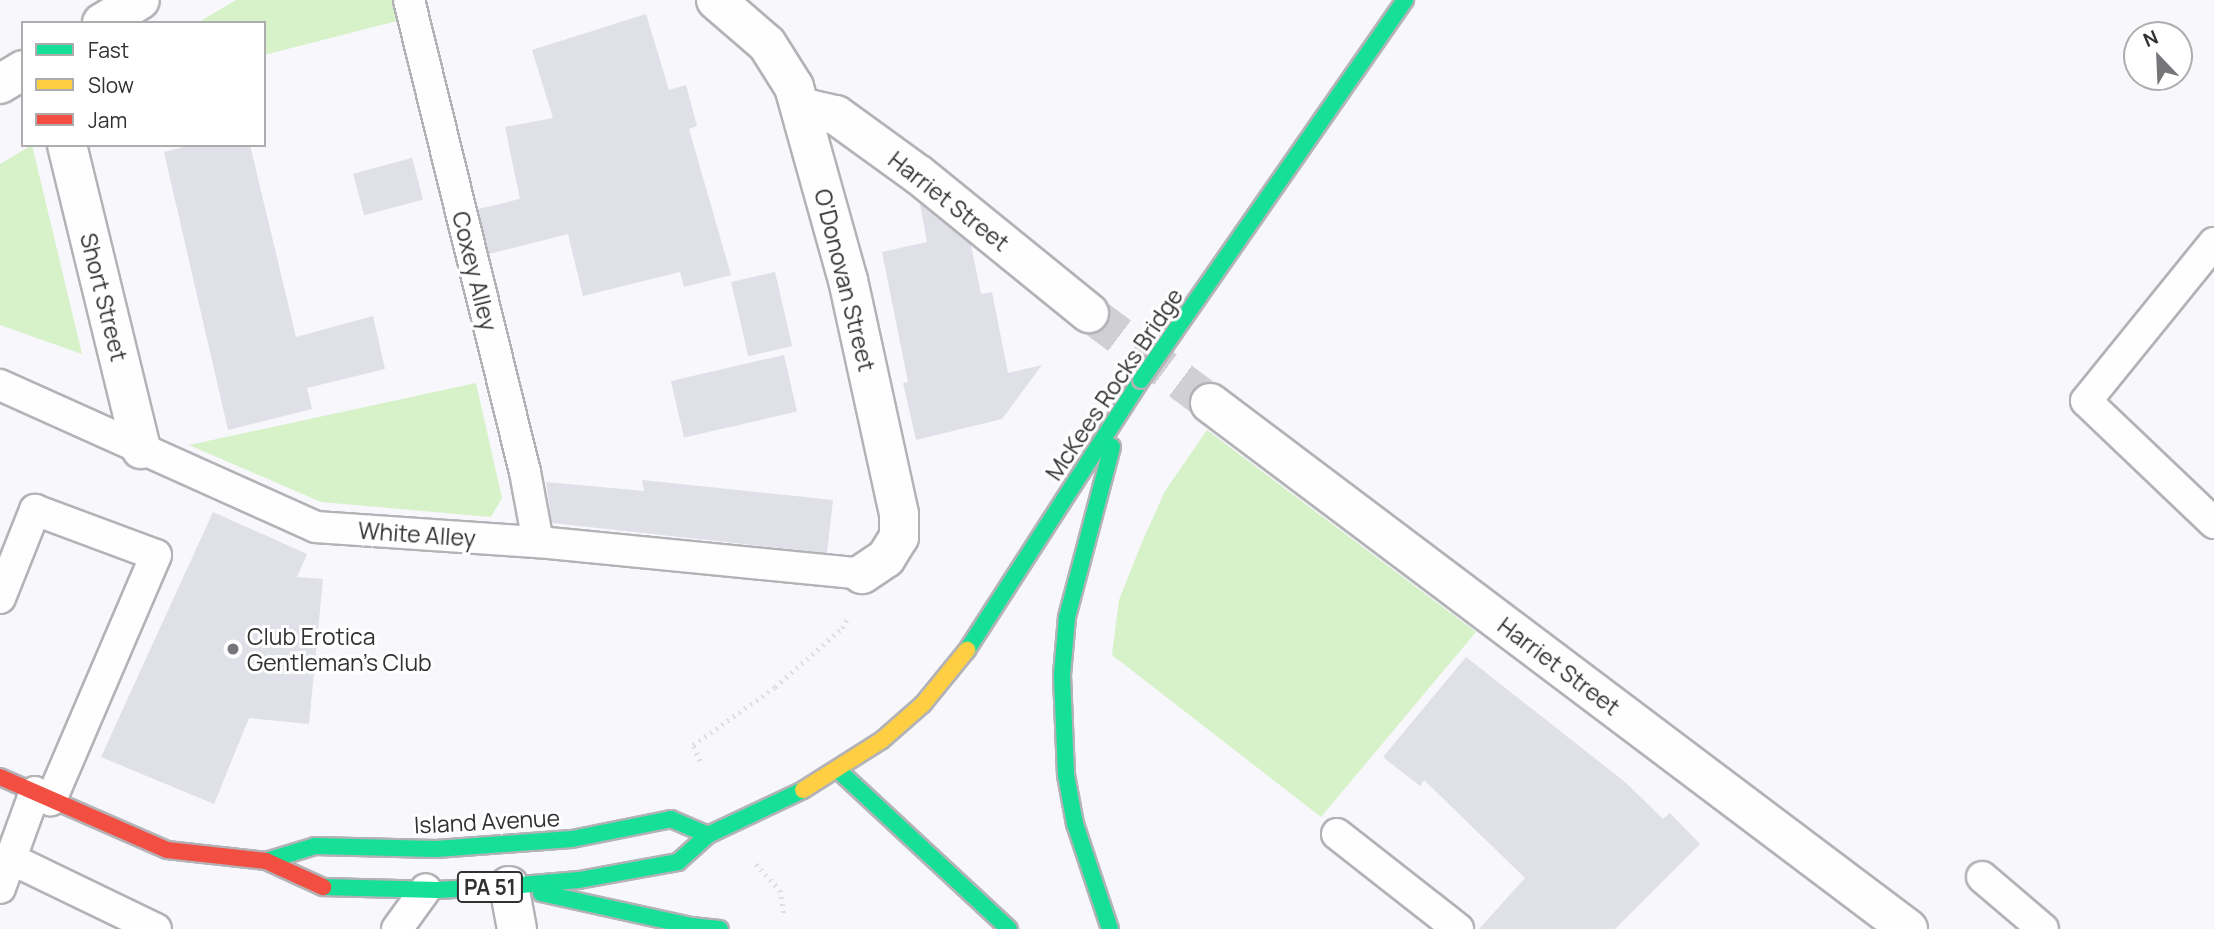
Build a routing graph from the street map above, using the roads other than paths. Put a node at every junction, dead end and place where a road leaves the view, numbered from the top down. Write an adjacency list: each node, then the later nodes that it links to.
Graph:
1 (140, 0): 5 (street)
2 (410, 0): 17 (lane, Coxey Alley)
3 (716, 0): 8 (street, O'Donovan Street)
4 (1405, 0): 14 (main road, McKees Rocks Bridge, bridge)
5 (105, 21)
6 (21, 71): 7 (street)
7 (0, 84)
8 (800, 107): 11 (street, Harriet Street); 18 (street, O'Donovan Street)
9 (67, 147): 15 (street, Short Street)
10 (2214, 243): 16 (lane)
11 (1089, 313)
12 (0, 385): 15 (lane, White Alley)
13 (1210, 403): 38 (street, Harriet Street)
14 (1124, 406): 20 (main road, McKees Rocks Bridge); 36 (main road)
15 (141, 449): 17 (lane, White Alley)
16 (2214, 523)
17 (538, 542): 18 (lane, White Alley)
18 (862, 574)
19 (0, 597): 22 (lane)
20 (838, 770): 24 (main road, Island Avenue / PA 51); 35 (main road)
21 (0, 777): 22 (main road, Island Avenue / PA 51)
22 (43, 796): 25 (lane); 26 (main road, Island Avenue / PA 51)
23 (1336, 834): 37 (lane)
24 (708, 835): 26 (main road, Island Avenue / PA 51); 28 (main road, Island Avenue / PA 51)
25 (11, 859): 29 (lane); 32 (lane)
26 (266, 861): 30 (main road, Island Avenue / PA 51)
27 (1982, 877): 39 (lane)
28 (509, 886): 30 (main road, Island Avenue / PA 51); 31 (main road); 34 (street)
29 (0, 888)
30 (426, 889): 33 (lane)
31 (700, 928)
32 (156, 929)
33 (397, 929)
34 (517, 929)
35 (1009, 929)
36 (1110, 929)
37 (1458, 929)
38 (1908, 929)
39 (2043, 929)

